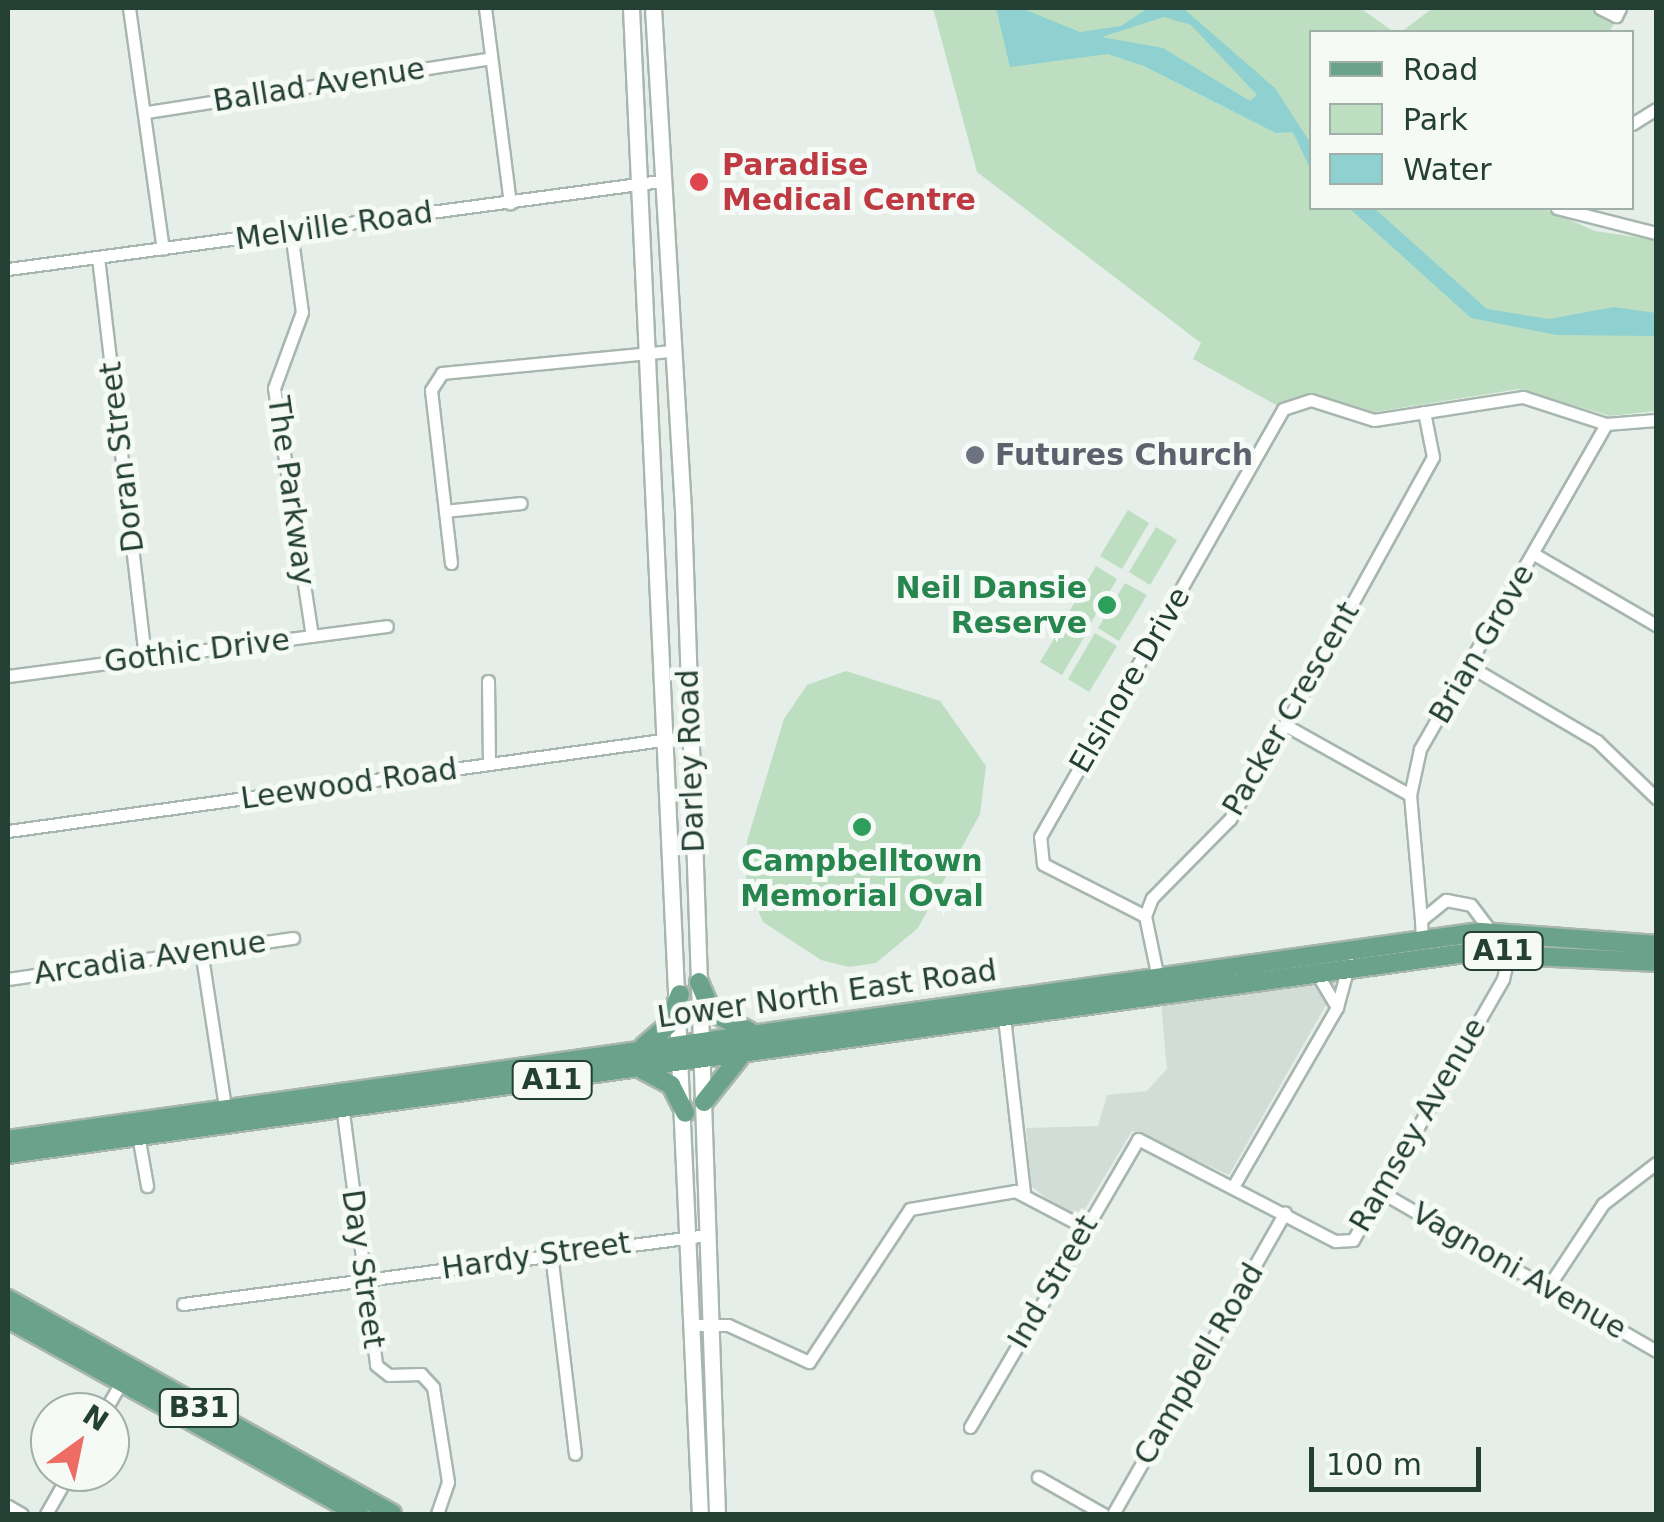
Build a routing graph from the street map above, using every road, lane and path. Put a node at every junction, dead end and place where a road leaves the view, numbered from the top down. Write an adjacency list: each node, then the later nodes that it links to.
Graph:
1 (129, 8): 9 (street)
2 (485, 8): 7 (street)
3 (631, 8): 12 (main road, Darley Road)
4 (653, 8): 11 (main road, Darley Road)
5 (1600, 8): 6 (street)
6 (1618, 12)
7 (491, 58): 9 (street, Ballad Avenue); 13 (street)
8 (1656, 109): 10 (street)
9 (147, 112): 17 (street)
10 (1634, 123)
11 (661, 181): 12 (street, Melville Road); 20 (main road, Darley Road)
12 (640, 185): 13 (street, Melville Road); 21 (main road, Darley Road)
13 (510, 202): 15 (street, Melville Road)
14 (1587, 213): 16 (street)
15 (291, 232): 17 (street, Melville Road); 31 (street, The Parkway)
16 (1656, 233)
17 (162, 248): 18 (street, Melville Road)
18 (98, 257): 19 (street, Melville Road); 32 (street, Doran Street)
19 (8, 269)
20 (669, 351): 21 (street); 37 (main road, Darley Road)
21 (648, 352): 26 (street); 38 (main road, Darley Road)
22 (1424, 412): 24 (street); 36 (street, Packer Crescent); 45 (street, Elsinore Drive)
23 (1656, 420): 24 (street)
24 (1606, 424): 27 (street, Brian Grove)
25 (522, 504): 26 (street)
26 (445, 511): 28 (street)
27 (1534, 554): 29 (street); 33 (street, Brian Grove)
28 (451, 563)
29 (1656, 625)
30 (387, 626): 31 (street, Gothic Drive)
31 (312, 636): 32 (street, Gothic Drive)
32 (146, 658): 34 (street, Gothic Drive)
33 (1471, 667): 40 (street, Brian Grove); 41 (street)
34 (8, 676)
35 (488, 681): 39 (street)
36 (1284, 725): 40 (street); 45 (street, Packer Crescent)
37 (690, 736): 38 (street, Leewood Road); 59 (main road, Darley Road)
38 (668, 740): 39 (street, Leewood Road); 60 (main road, Darley Road)
39 (489, 764): 42 (street, Leewood Road)
40 (1410, 795): 43 (street, Brian Grove)
41 (1656, 798)
42 (8, 831)
43 (1417, 878): 44 (street); 46 (street, Brian Grove)
44 (1442, 901): 46 (street); 47 (street)
45 (1145, 916): 57 (street)
46 (1421, 930): 47 (main road, Lower North East Road / A11); 50 (main road, Lower North East Road / A11)
47 (1491, 932): 49 (main road, Lower North East Road / A11); 53 (main road)
48 (293, 938): 51 (street, Arcadia Avenue)
49 (1656, 945)
50 (1346, 949): 55 (street); 57 (main road, Lower North East Road / A11)
51 (201, 950): 58 (street, Arcadia Avenue); 71 (street)
52 (1509, 951): 53 (main road, Lower North East Road / A11); 54 (main road, Lower North East Road / A11); 79 (street, Ramsey Avenue)
53 (1466, 953): 55 (main road, Lower North East Road / A11)
54 (1656, 962)
55 (1350, 970): 56 (main road, Lower North East Road / A11); 62 (street)
56 (1317, 974): 61 (main road, Lower North East Road / A11); 62 (street)
57 (1158, 976): 61 (street); 64 (main road, Lower North East Road / A11)
58 (8, 979)
59 (700, 982): 64 (main road); 65 (main road, Darley Road)
60 (680, 994): 65 (main road, Darley Road); 67 (main road)
61 (1160, 995): 63 (main road, Lower North East Road / A11)
62 (1337, 1007): 76 (street)
63 (1004, 1017): 66 (main road, Lower North East Road / A11); 78 (street)
64 (759, 1031): 65 (main road, Lower North East Road / A11)
65 (693, 1051): 66 (main road, Lower North East Road / A11); 67 (main road, Lower North East Road / A11); 68 (main road, Darley Road); 70 (main road, Darley Road)
66 (748, 1054): 68 (main road)
67 (635, 1059): 69 (main road, Lower North East Road / A11); 70 (main road)
68 (704, 1102): 82 (main road, Darley Road)
69 (341, 1103): 71 (main road, Lower North East Road / A11); 85 (street, Day Street)
70 (685, 1113): 83 (main road, Darley Road)
71 (226, 1118): 72 (main road, Lower North East Road / A11)
72 (137, 1129): 73 (main road, Lower North East Road / A11); 74 (main road, Lower North East Road / A11); 77 (street)
73 (8, 1140)
74 (8, 1154)
75 (1656, 1163): 86 (street)
76 (1234, 1185): 80 (street); 81 (street, Ind Street)
77 (147, 1186)
78 (1024, 1192): 81 (street); 90 (street)
79 (1382, 1192): 80 (street, Ramsey Avenue); 86 (street, Vagnoni Avenue)
80 (1285, 1214): 108 (street, Campbell Road)
81 (1084, 1227): 95 (street, Ind Street)
82 (708, 1234): 83 (street, Hardy Street); 90 (main road, Darley Road)
83 (690, 1235): 84 (street, Hardy Street); 91 (main road, Darley Road)
84 (551, 1253): 85 (street, Hardy Street); 96 (street)
85 (363, 1280): 88 (street, Hardy Street); 104 (street, Day Street)
86 (1548, 1287): 92 (street, Vagnoni Avenue)
87 (8, 1298): 93 (main road, B31)
88 (183, 1304)
89 (8, 1318): 93 (main road, B31)
90 (711, 1323): 91 (street); 106 (main road, Darley Road)
91 (693, 1326): 105 (main road, Darley Road)
92 (1656, 1351)
93 (124, 1377): 94 (street); 102 (main road, B31); 103 (main road, B31)
94 (115, 1392)
95 (970, 1428)
96 (575, 1454)
97 (1038, 1477): 107 (street)
98 (59, 1492): 101 (street)
99 (8, 1506): 100 (street)
100 (22, 1514)
101 (46, 1514)
102 (359, 1514)
103 (392, 1514)
104 (437, 1514)
105 (700, 1514)
106 (717, 1514)
107 (1102, 1514)
108 (1113, 1514)

